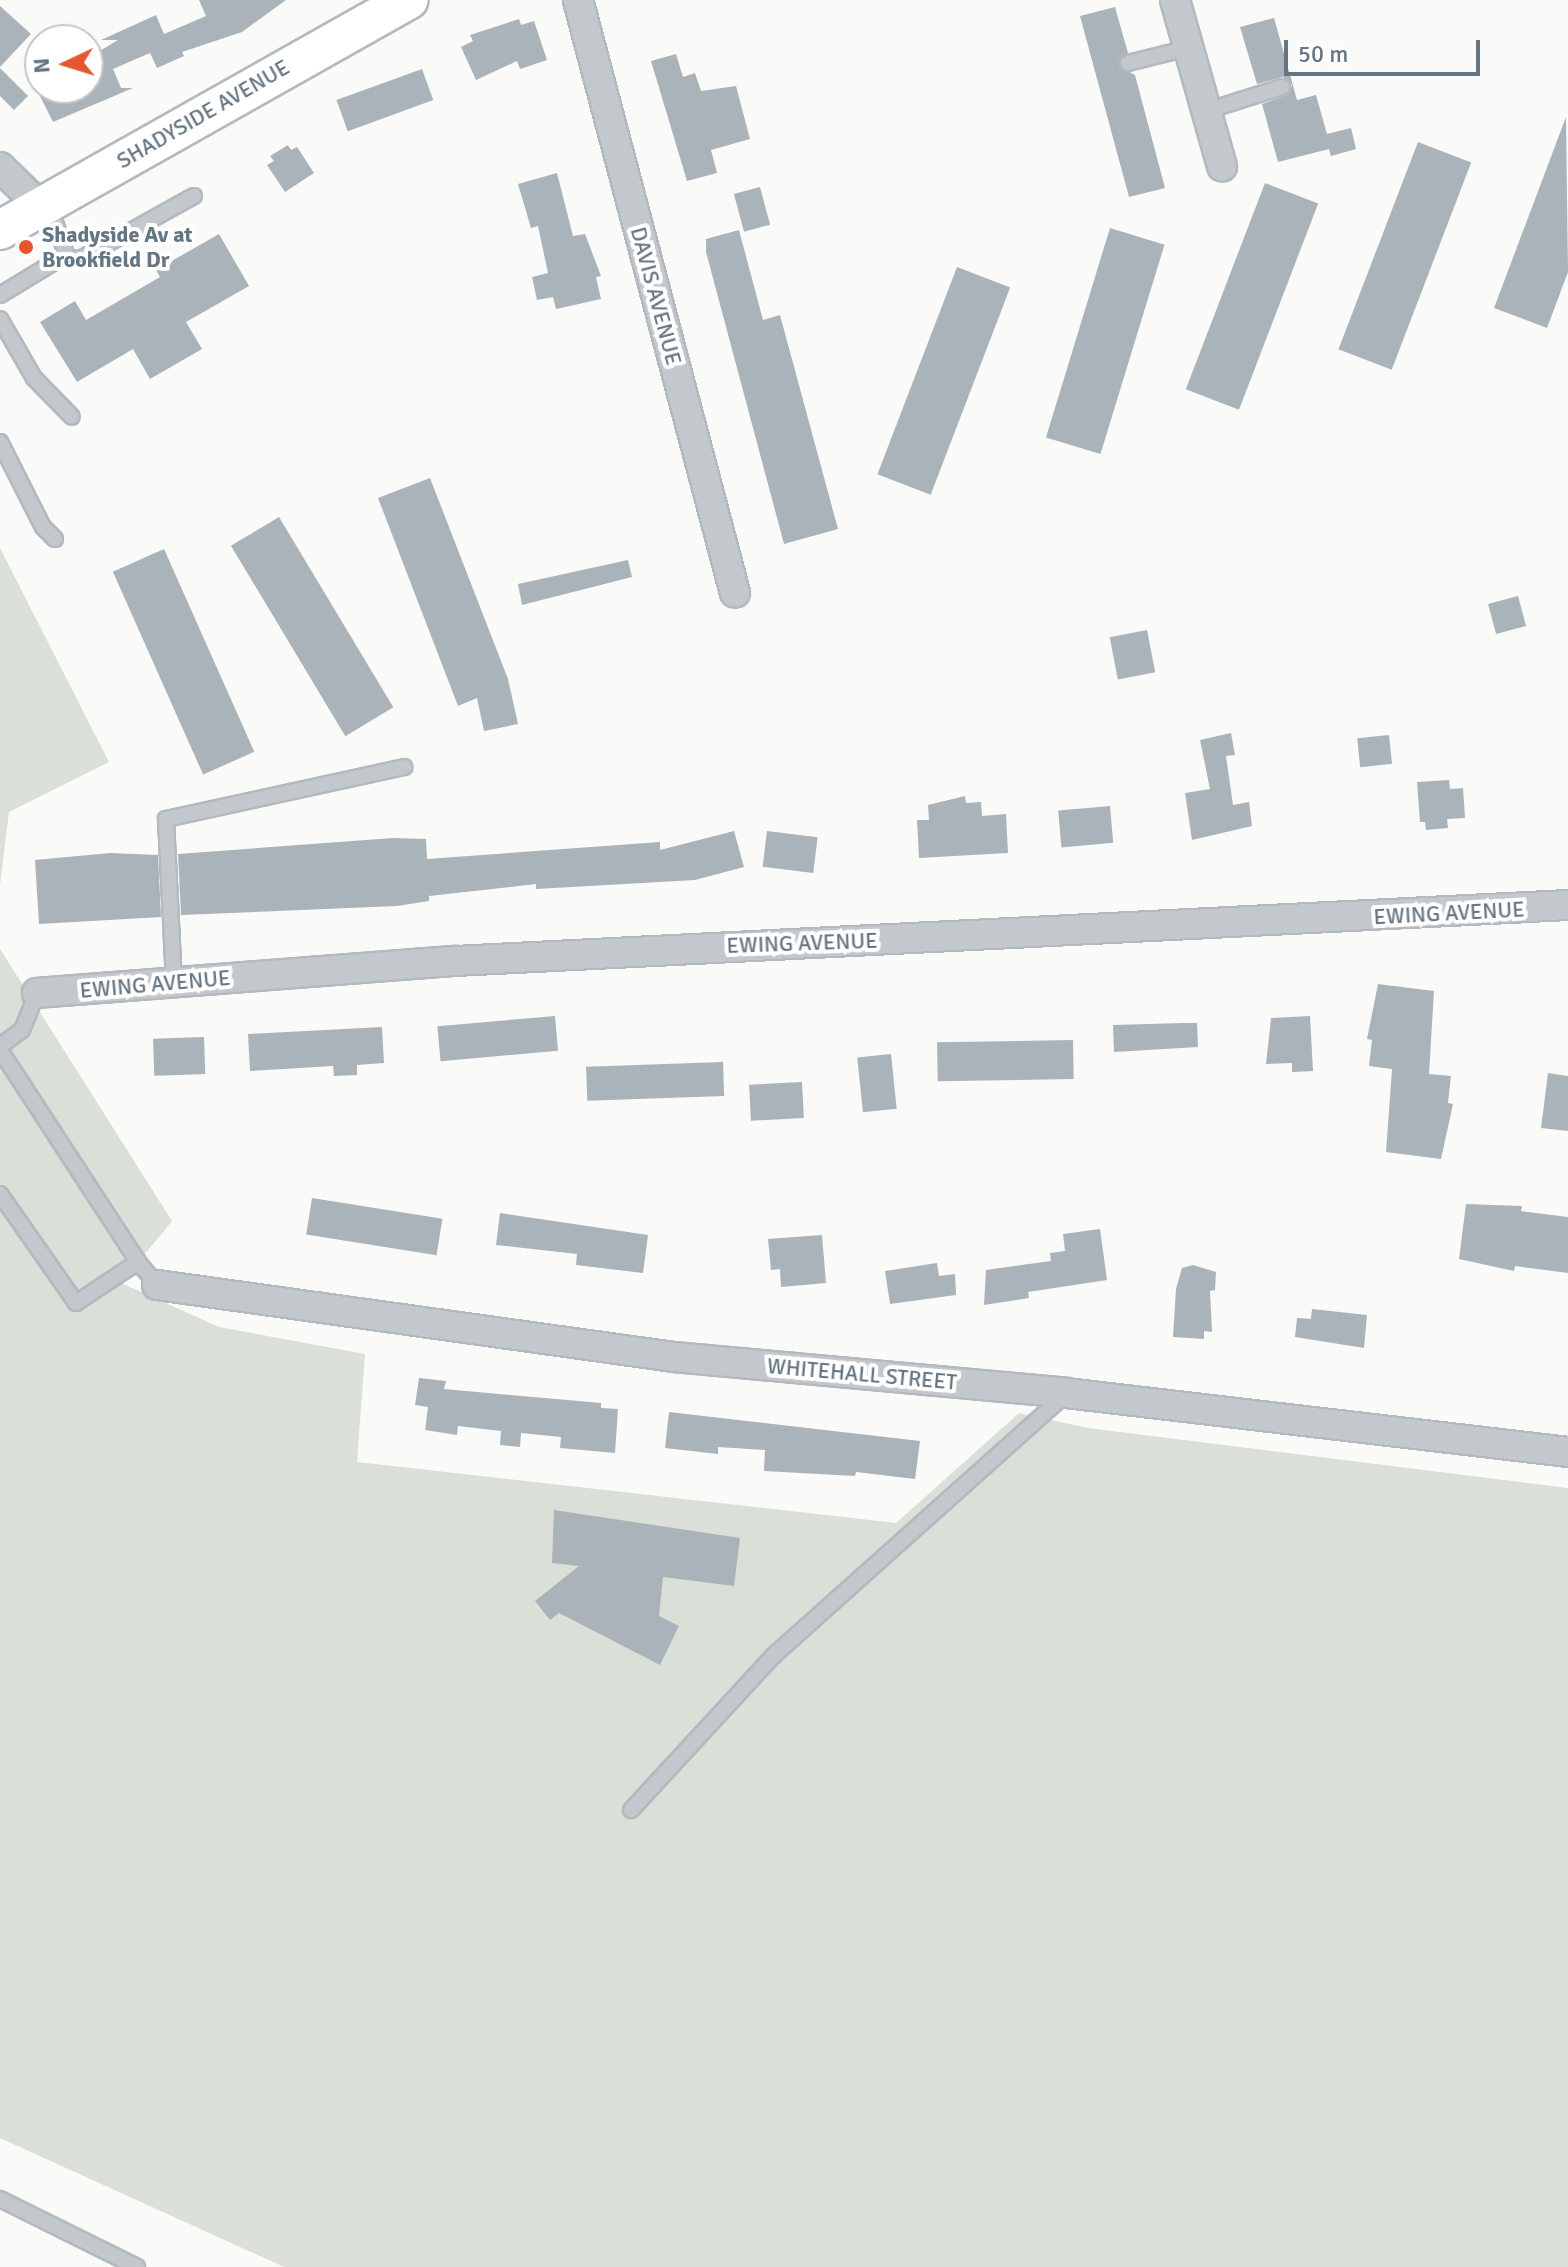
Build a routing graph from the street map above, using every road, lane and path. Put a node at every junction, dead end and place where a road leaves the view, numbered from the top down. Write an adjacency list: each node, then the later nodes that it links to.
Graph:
1 (409, 0): 11 (street, SHADYSIDE AVENUE)
2 (578, 0): 19 (street, DAVIS AVENUE)
3 (1175, 0): 4 (street)
4 (1188, 48): 5 (lane); 7 (street)
5 (1128, 63)
6 (1282, 87): 7 (lane)
7 (1206, 111): 8 (street)
8 (1222, 166)
9 (0, 167): 11 (street)
10 (194, 196): 13 (lane)
11 (41, 207): 12 (street, SHADYSIDE AVENUE); 13 (lane)
12 (0, 230)
13 (68, 260): 14 (lane)
14 (0, 295)
15 (0, 319): 16 (lane)
16 (72, 417)
17 (0, 442): 18 (lane)
18 (55, 539)
19 (735, 593)
20 (404, 767): 22 (lane)
21 (1568, 905): 22 (street, EWING AVENUE)
22 (174, 983): 23 (street, EWING AVENUE)
23 (37, 993): 24 (lane)
24 (0, 1048): 26 (lane)
25 (0, 1194): 26 (lane)
26 (138, 1262): 27 (lane)
27 (157, 1285): 28 (street, WHITEHALL STREET)
28 (1066, 1393): 29 (street, WHITEHALL STREET); 30 (lane)
29 (1568, 1452)
30 (631, 1810)
31 (0, 2199): 32 (lane)
32 (137, 2267)

